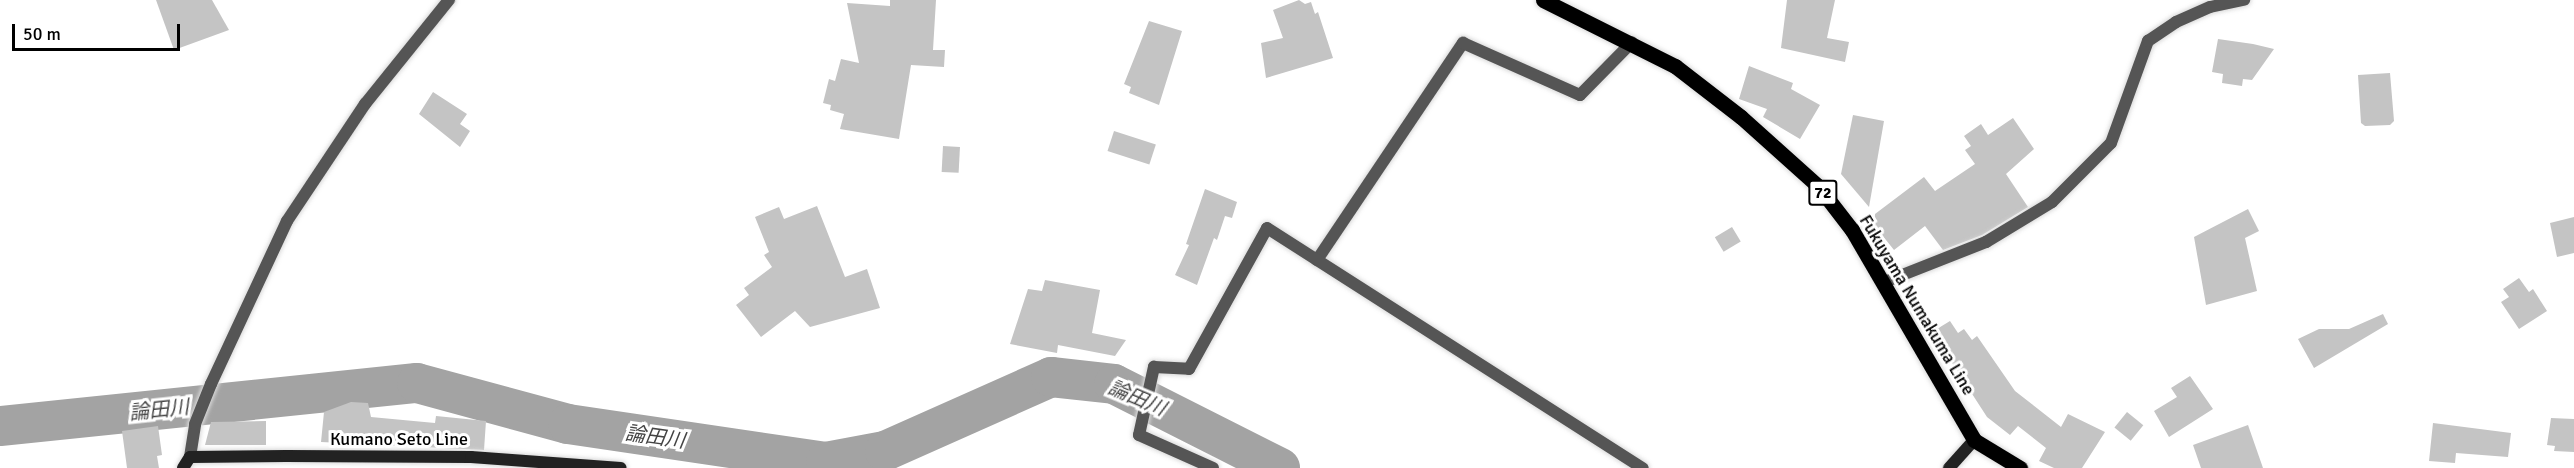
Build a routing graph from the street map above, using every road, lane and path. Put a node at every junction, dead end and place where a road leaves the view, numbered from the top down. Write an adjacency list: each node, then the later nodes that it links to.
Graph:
1 (449, 0): 8 (street)
2 (1543, 0): 4 (main road, Fukuyama Numakuma Line / 72)
3 (2244, 0): 6 (street)
4 (1632, 42): 5 (street); 6 (main road, Fukuyama Numakuma Line / 72)
5 (1317, 260): 10 (street); 11 (street)
6 (1882, 283): 7 (main road, Fukuyama Numakuma Line / 72)
7 (1974, 440): 12 (main road); 13 (main road, Fukuyama Numakuma Line / 72)
8 (186, 463): 9 (main road, Kumano Seto Line)
9 (621, 468)
10 (1213, 468)
11 (1643, 468)
12 (1950, 468)
13 (2020, 468)

